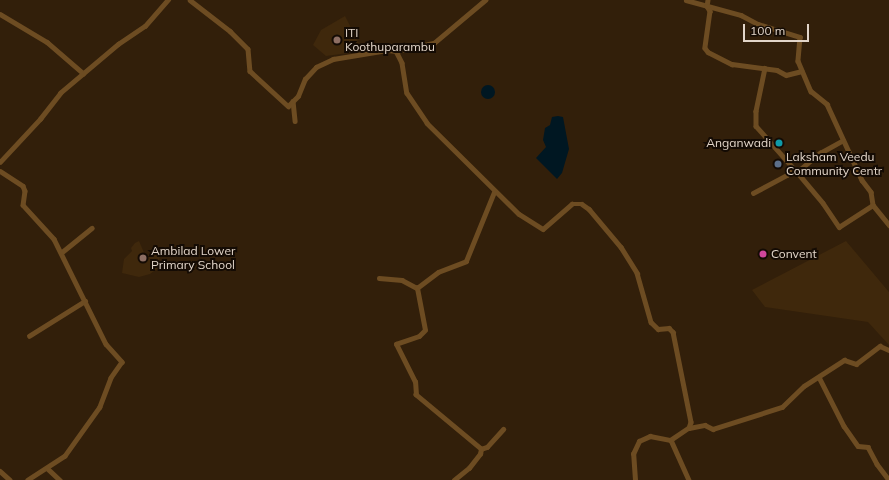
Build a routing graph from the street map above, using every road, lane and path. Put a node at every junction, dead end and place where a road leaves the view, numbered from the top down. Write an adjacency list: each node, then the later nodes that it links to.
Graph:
1 (168, 0): 11 (street)
2 (190, 0): 12 (street)
3 (485, 0): 8 (street)
4 (686, 0): 6 (street)
5 (708, 0): 6 (street)
6 (707, 6): 9 (street); 10 (street)
7 (0, 14): 11 (street)
8 (396, 51): 12 (street); 18 (street)
9 (765, 68): 10 (street); 16 (street)
10 (802, 71): 14 (street)
11 (83, 73): 15 (street)
12 (292, 101): 13 (street)
13 (295, 121)
14 (843, 140): 16 (street); 20 (street)
15 (0, 162)
16 (795, 170): 19 (street); 20 (street)
17 (0, 171): 23 (street)
18 (494, 192): 25 (street); 30 (street)
19 (753, 193)
20 (874, 205): 21 (street)
21 (889, 225)
22 (92, 228): 23 (street)
23 (62, 252): 26 (street)
24 (379, 278): 25 (street)
25 (417, 288): 33 (street)
26 (85, 301): 27 (street); 34 (street)
27 (29, 336)
28 (889, 350): 29 (street)
29 (819, 377): 30 (street); 42 (street)
30 (689, 428): 32 (street)
31 (503, 429): 33 (street)
32 (672, 440): 40 (street); 41 (street)
33 (481, 449): 39 (street)
34 (47, 468): 37 (street); 38 (street)
35 (0, 471): 36 (street)
36 (10, 480)
37 (28, 480)
38 (60, 480)
39 (454, 480)
40 (635, 480)
41 (689, 480)
42 (889, 480)

